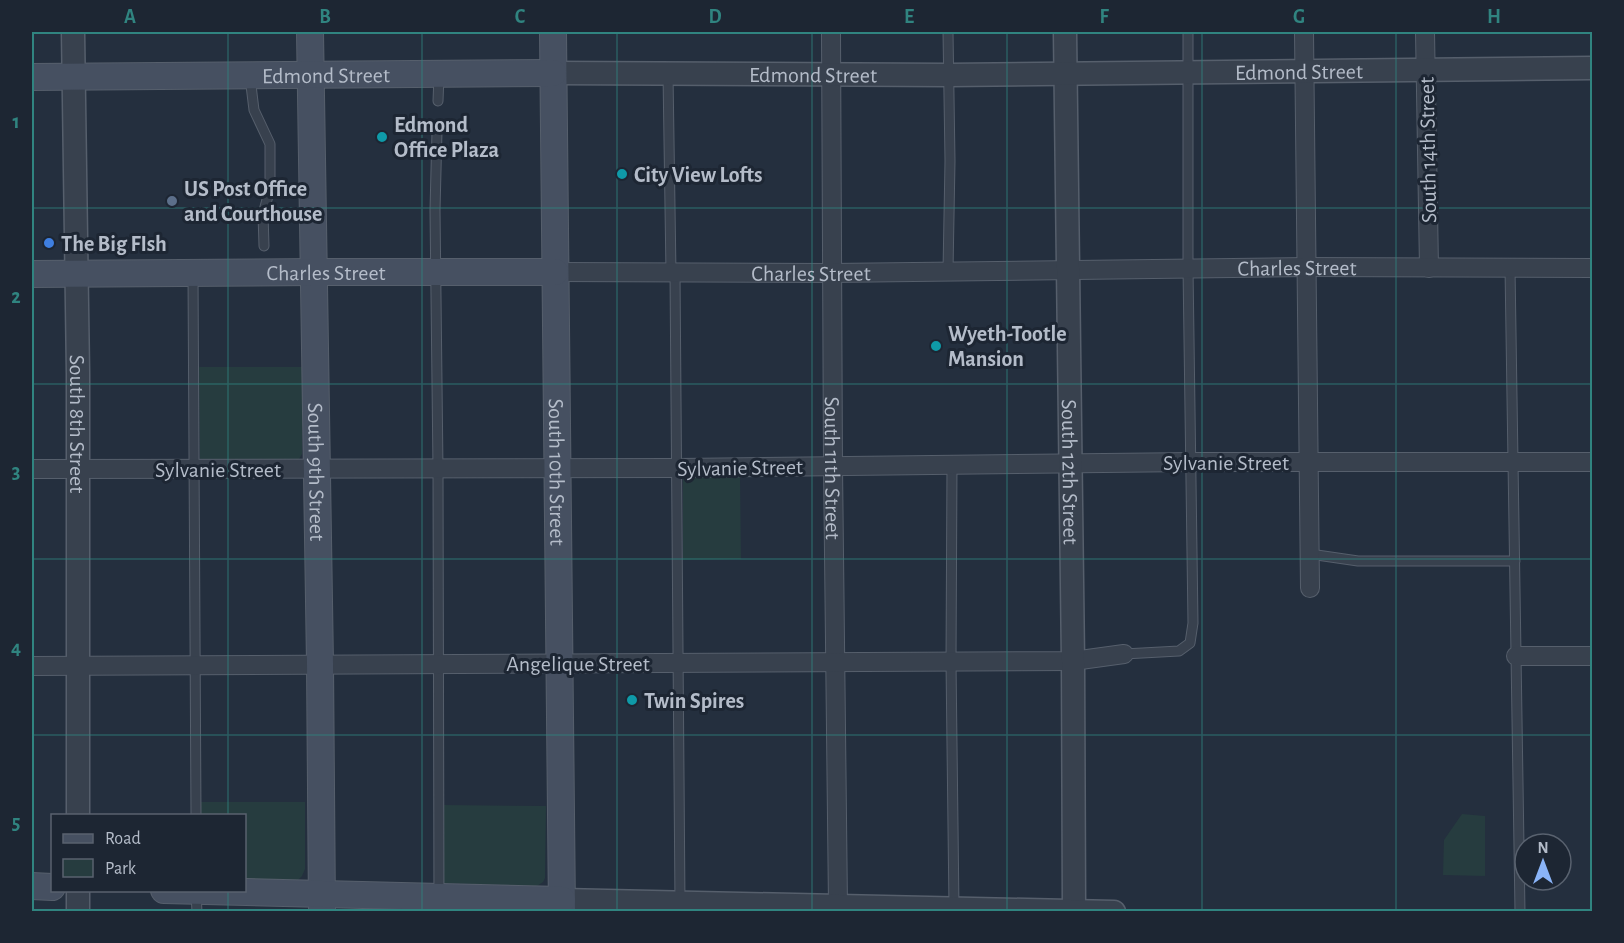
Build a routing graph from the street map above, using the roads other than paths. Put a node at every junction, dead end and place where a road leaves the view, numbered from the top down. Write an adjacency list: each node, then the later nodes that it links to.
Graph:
1 (73, 32): 23 (street, South 8th Street)
2 (310, 32): 15 (main road, South 9th Street)
3 (553, 32): 13 (main road, South 10th Street)
4 (831, 32): 20 (street, South 11th Street)
5 (948, 32): 21 (lane)
6 (1065, 32): 18 (street, South 12th Street)
7 (1188, 32): 14 (lane)
8 (1304, 32): 12 (street)
9 (1425, 32): 11 (street, South 14th Street)
10 (1593, 68): 11 (street, Edmond Street)
11 (1425, 70): 12 (street, Edmond Street); 29 (street, South 14th Street)
12 (1304, 72): 14 (street, Edmond Street); 27 (street)
13 (553, 73): 16 (main road, Edmond Street); 17 (street, Edmond Street); 36 (main road, South 10th Street)
14 (1189, 73): 18 (street, Edmond Street); 28 (lane)
15 (310, 74): 16 (main road, Edmond Street); 19 (main road, Edmond Street); 34 (main road, South 9th Street)
16 (439, 74): 24 (lane)
17 (668, 74): 20 (street, Edmond Street); 38 (lane)
18 (1065, 74): 21 (street, Edmond Street); 32 (street, South 12th Street)
19 (250, 75): 23 (main road, Edmond Street); 26 (lane)
20 (831, 75): 21 (street, Edmond Street); 39 (street, South 11th Street)
21 (949, 75): 33 (lane)
22 (32, 77): 23 (main road, Edmond Street)
23 (73, 77): 41 (street, South 8th Street)
24 (438, 101)
25 (437, 131): 35 (lane)
26 (264, 246)
27 (1306, 267): 28 (street, Charles Street); 29 (street, Charles Street); 44 (street)
28 (1188, 268): 32 (street, Charles Street); 43 (lane)
29 (1429, 268): 30 (street, Charles Street)
30 (1510, 268): 31 (street, Charles Street); 42 (lane)
31 (1593, 268)
32 (1068, 269): 33 (street, Charles Street); 46 (street, South 12th Street)
33 (948, 271): 39 (street, Charles Street)
34 (314, 272): 35 (main road, Charles Street); 37 (main road, Charles Street); 54 (main road, South 9th Street)
35 (435, 272): 36 (main road, Charles Street); 55 (lane)
36 (555, 272): 38 (street, Charles Street); 49 (main road, South 10th Street)
37 (193, 273): 41 (main road, Charles Street); 53 (lane)
38 (673, 273): 39 (street, Charles Street); 50 (lane)
39 (831, 273): 48 (street, South 11th Street)
40 (32, 274): 41 (main road, Charles Street)
41 (76, 274): 52 (street, South 8th Street)
42 (1514, 461): 44 (street, Sylvanie Street); 45 (street, Sylvanie Street); 57 (lane)
43 (1192, 462): 44 (street, Sylvanie Street); 46 (street, Sylvanie Street); 59 (lane)
44 (1308, 462): 56 (street)
45 (1593, 462)
46 (1071, 463): 47 (street, Sylvanie Street); 64 (street, South 12th Street)
47 (952, 465): 48 (street, Sylvanie Street); 63 (lane)
48 (833, 466): 50 (street, Sylvanie Street); 62 (street, South 11th Street)
49 (557, 468): 50 (street, Sylvanie Street); 55 (street, Sylvanie Street); 66 (main road, South 10th Street)
50 (678, 468): 67 (lane)
51 (32, 469): 52 (street, Sylvanie Street)
52 (78, 469): 53 (street, Sylvanie Street); 71 (street, South 8th Street)
53 (195, 469): 54 (street, Sylvanie Street); 69 (lane)
54 (317, 469): 55 (street, Sylvanie Street); 68 (main road, South 9th Street)
55 (438, 469): 65 (lane)
56 (1310, 554): 57 (lane); 58 (street)
57 (1515, 561): 60 (lane)
58 (1310, 588)
59 (1124, 654): 64 (street, Angelique Street)
60 (1516, 656): 61 (street); 89 (lane)
61 (1593, 656)
62 (835, 662): 63 (street, Angelique Street); 67 (street, Angelique Street); 82 (street, South 11th Street)
63 (951, 662): 64 (street, Angelique Street); 85 (lane)
64 (1073, 662): 86 (street, South 12th Street)
65 (438, 663): 66 (street, Angelique Street); 68 (street, Angelique Street); 80 (lane)
66 (559, 663): 67 (street, Angelique Street); 81 (main road, South 10th Street)
67 (678, 663): 83 (lane)
68 (320, 664): 69 (street, Angelique Street); 79 (main road, South 9th Street)
69 (195, 665): 71 (street, Angelique Street); 73 (lane)
70 (32, 666): 71 (street, Angelique Street)
71 (78, 666): 72 (street, South 8th Street)
72 (78, 814)
73 (196, 814)
74 (32, 886): 75 (main road)
75 (51, 886)
76 (78, 892): 87 (street)
77 (169, 892): 78 (main road)
78 (196, 898): 79 (main road)
79 (322, 903): 80 (main road)
80 (439, 905): 81 (main road)
81 (562, 906): 83 (street)
82 (838, 906): 84 (street); 85 (street)
83 (680, 907): 84 (street)
84 (799, 908)
85 (954, 910): 86 (street)
86 (1074, 910): 88 (street)
87 (78, 912)
88 (1114, 912)
89 (1520, 912)

